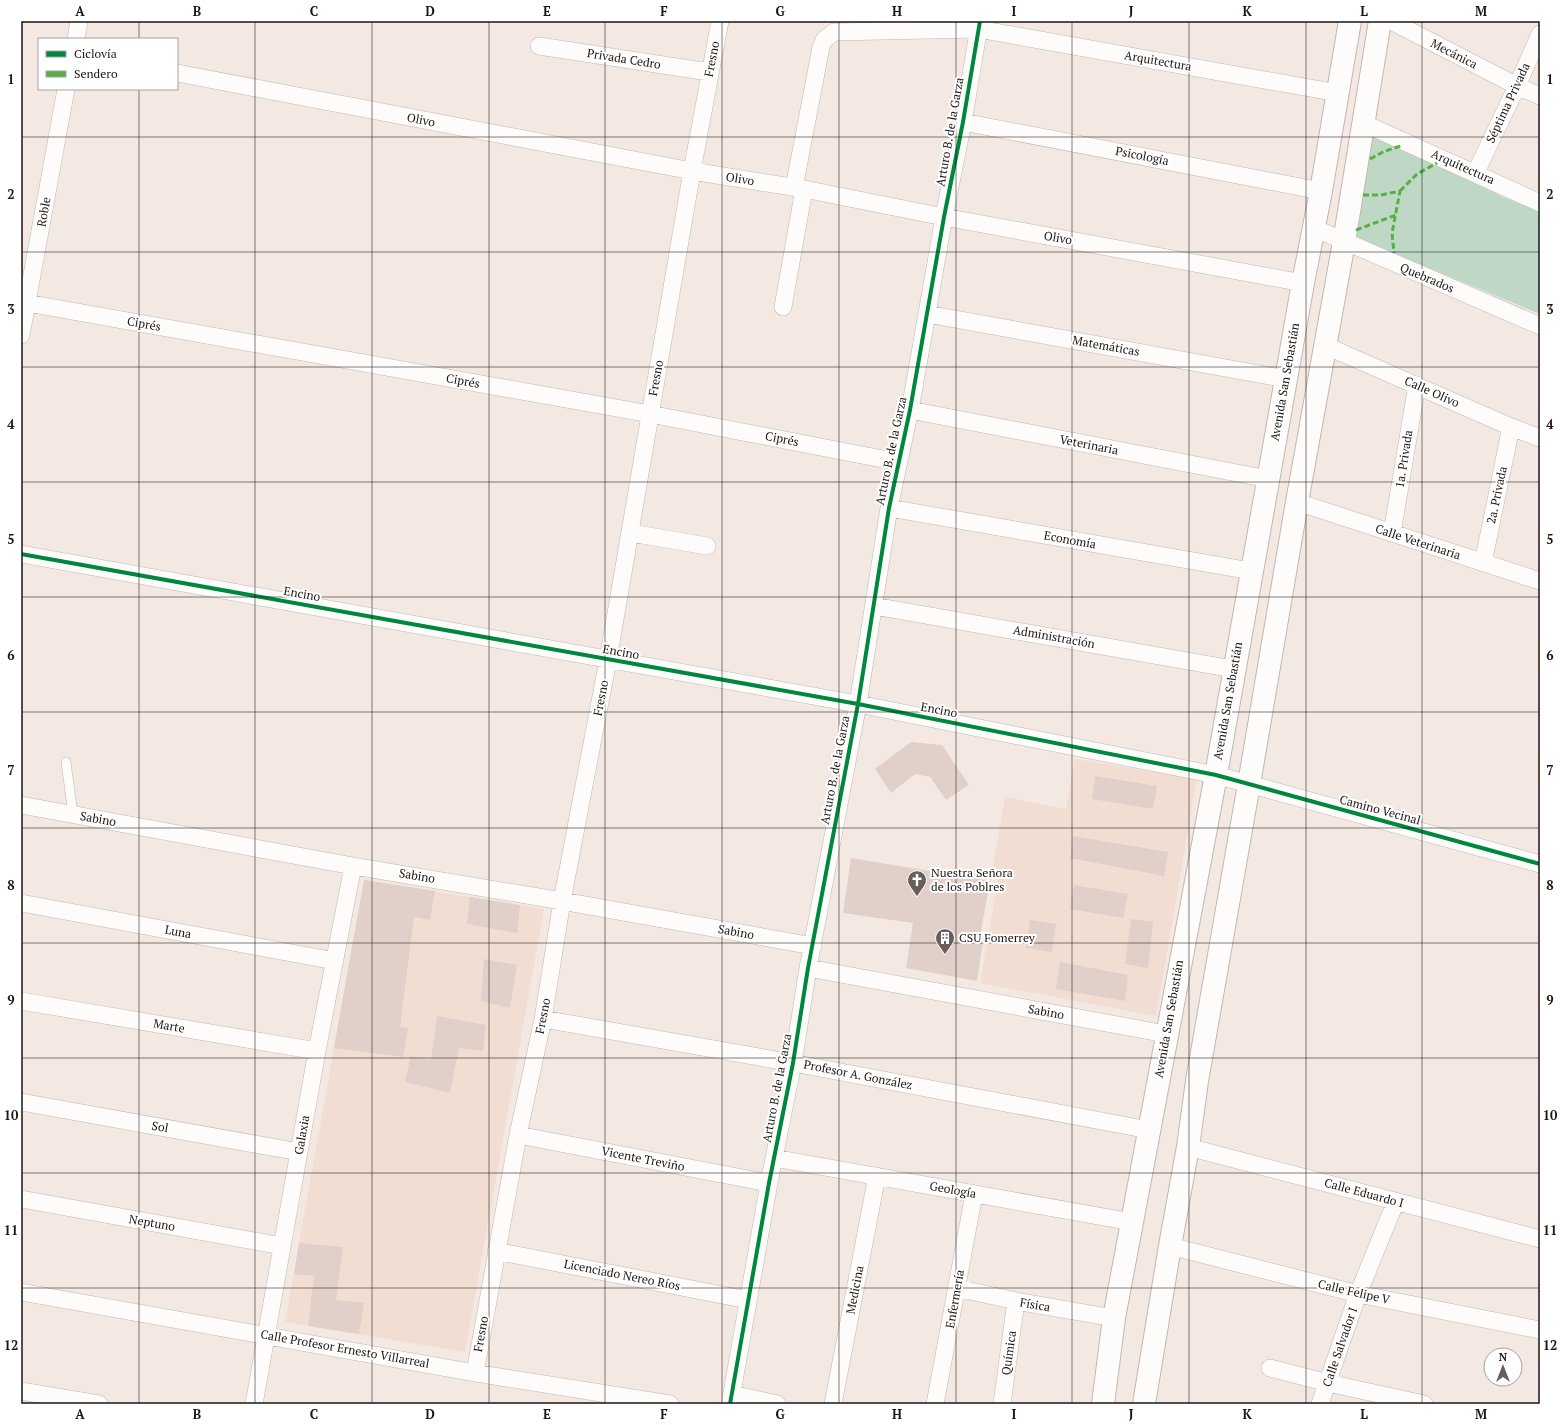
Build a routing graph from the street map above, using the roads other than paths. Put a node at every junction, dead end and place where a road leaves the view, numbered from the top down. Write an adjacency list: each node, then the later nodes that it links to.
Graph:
1 (79, 21): 8 (street)
2 (720, 21): 10 (street, Fresno)
3 (1350, 21): 14 (main road, Avenida San Sebastián)
4 (1380, 21): 17 (main road)
5 (1391, 21): 12 (street, Mecánica)
6 (979, 25): 14 (street, Arquitectura); 16 (street, Arturo B. de la Garza); 20 (street)
7 (1540, 34): 12 (street, Séptima Privada)
8 (76, 38)
9 (539, 46): 10 (street, Privada Cedro)
10 (709, 72): 18 (street, Fresno)
11 (178, 73): 18 (street, Olivo)
12 (1517, 86): 15 (street, Mecánica); 19 (street, Séptima Privada)
13 (66, 90): 27 (street, Roble)
14 (1338, 93): 21 (main road, Avenida San Sebastián)
15 (1540, 96)
16 (963, 122): 21 (street, Psicología); 23 (street, Arturo B. de la Garza)
17 (1363, 122): 19 (street, Arquitectura); 25 (main road)
18 (692, 171): 20 (street, Olivo); 36 (street, Fresno)
19 (1476, 172): 22 (street, Arquitectura)
20 (799, 188): 23 (street, Olivo); 28 (street)
21 (1321, 191): 24 (main road, Avenida San Sebastián)
22 (1540, 203)
23 (944, 217): 26 (street, Olivo); 29 (street, Arturo B. de la Garza)
24 (1314, 228): 25 (street, Quebrados); 26 (main road, Avenida San Sebastián)
25 (1344, 242): 30 (street, Quebrados); 32 (main road)
26 (1303, 283): 33 (main road, Avenida San Sebastián)
27 (27, 304): 31 (street, Roble); 36 (street, Ciprés)
28 (783, 307)
29 (927, 314): 33 (street, Matemáticas); 35 (street, Arturo B. de la Garza)
30 (1540, 326)
31 (21, 336)
32 (1324, 345): 34 (street, Calle Olivo); 41 (main road)
33 (1286, 379): 40 (main road, Avenida San Sebastián)
34 (1417, 385): 37 (street, Calle Olivo); 44 (street, 1a. Privada)
35 (910, 410): 39 (street, Arturo B. de la Garza); 40 (street, Veterinaria)
36 (650, 414): 39 (street, Ciprés); 43 (street, Fresno)
37 (1511, 427): 38 (street, Calle Olivo); 47 (street, 2a. Privada)
38 (1540, 438)
39 (898, 462): 42 (street, Arturo B. de la Garza)
40 (1268, 479): 48 (main road, Avenida San Sebastián)
41 (1297, 502): 44 (street, Calle Veterinaria); 56 (main road)
42 (889, 508): 48 (street, Economía); 50 (street, Arturo B. de la Garza)
43 (631, 533): 45 (street); 51 (street, Fresno)
44 (1392, 533): 47 (street, Calle Veterinaria)
45 (707, 546)
46 (21, 554): 51 (street, Encino)
47 (1483, 563): 49 (street, Calle Veterinaria)
48 (1251, 571): 52 (main road, Avenida San Sebastián)
49 (1540, 581)
50 (874, 606): 52 (street, Administración); 53 (street, Arturo B. de la Garza)
51 (608, 660): 53 (street, Encino); 61 (street, Fresno)
52 (1234, 669): 55 (main road, Avenida San Sebastián)
53 (858, 704): 55 (street, Encino); 63 (street, Arturo B. de la Garza)
54 (66, 762): 58 (lane)
55 (1216, 774): 56 (street, Camino Vecinal); 68 (main road, Avenida San Sebastián)
56 (1249, 784): 59 (street, Camino Vecinal); 74 (main road)
57 (21, 805): 58 (street, Sabino)
58 (73, 815): 60 (street, Sabino)
59 (1540, 864)
60 (353, 866): 61 (street, Sabino); 64 (street, Galaxia)
61 (562, 901): 63 (street, Sabino); 67 (street, Fresno)
62 (21, 903): 64 (street, Luna)
63 (812, 946): 65 (street, Arturo B. de la Garza)
64 (335, 961): 69 (street, Galaxia)
65 (808, 968): 68 (street, Sabino); 70 (street, Arturo B. de la Garza)
66 (21, 1001): 69 (street, Marte)
67 (543, 1019): 70 (street, Profesor A. González); 73 (street, Fresno)
68 (1166, 1034): 72 (main road, Avenida San Sebastián)
69 (317, 1051): 75 (street, Galaxia)
70 (793, 1063): 72 (street, Profesor A. González); 76 (street, Arturo B. de la Garza)
71 (21, 1102): 75 (street, Sol)
72 (1149, 1130): 82 (main road, Avenida San Sebastián)
73 (518, 1135): 78 (street, Vicente Treviño); 86 (street, Fresno)
74 (1188, 1147): 81 (street, Calle Eduardo I); 85 (main road)
75 (299, 1152): 84 (street, Galaxia)
76 (774, 1158): 77 (street, Geología); 78 (street, Arturo B. de la Garza)
77 (877, 1176): 79 (street, Geología); 104 (street, Medicina)
78 (768, 1183): 90 (street, Arturo B. de la Garza)
79 (974, 1194): 82 (street, Geología); 87 (street, Enfermería)
80 (21, 1199): 84 (street, Neptuno)
81 (1396, 1201): 83 (street, Calle Eduardo I); 89 (street, Calle Salvador I)
82 (1132, 1222): 92 (main road, Avenida San Sebastián)
83 (1540, 1239)
84 (282, 1246): 94 (street, Galaxia)
85 (1170, 1246): 89 (street, Calle Felipe V); 108 (main road)
86 (496, 1251): 90 (street, Licenciado Nereo Ríos); 96 (street, Fresno)
87 (957, 1288): 91 (street, Física); 105 (street, Enfermería)
88 (21, 1292): 94 (street, Calle Profesor Ernesto Villarreal)
89 (1358, 1294): 93 (street, Calle Felipe V); 97 (street, Calle Salvador I)
90 (748, 1300): 99 (street, Arturo B. de la Garza)
91 (1016, 1301): 92 (street, Física); 106 (street, Química)
92 (1114, 1318): 107 (main road, Avenida San Sebastián)
93 (1540, 1330)
94 (266, 1335): 96 (street, Calle Profesor Ernesto Villarreal); 101 (street, Galaxia)
95 (1270, 1368): 97 (street)
96 (475, 1373): 102 (street, Calle Profesor Ernesto Villarreal)
97 (1328, 1383): 109 (street, Calle Salvador I); 110 (street)
98 (21, 1391): 100 (street)
99 (731, 1399): 103 (street)
100 (99, 1404)
101 (254, 1404)
102 (670, 1404)
103 (777, 1404)
104 (833, 1404)
105 (935, 1404)
106 (1002, 1404)
107 (1103, 1404)
108 (1144, 1404)
109 (1320, 1404)
110 (1424, 1404)

